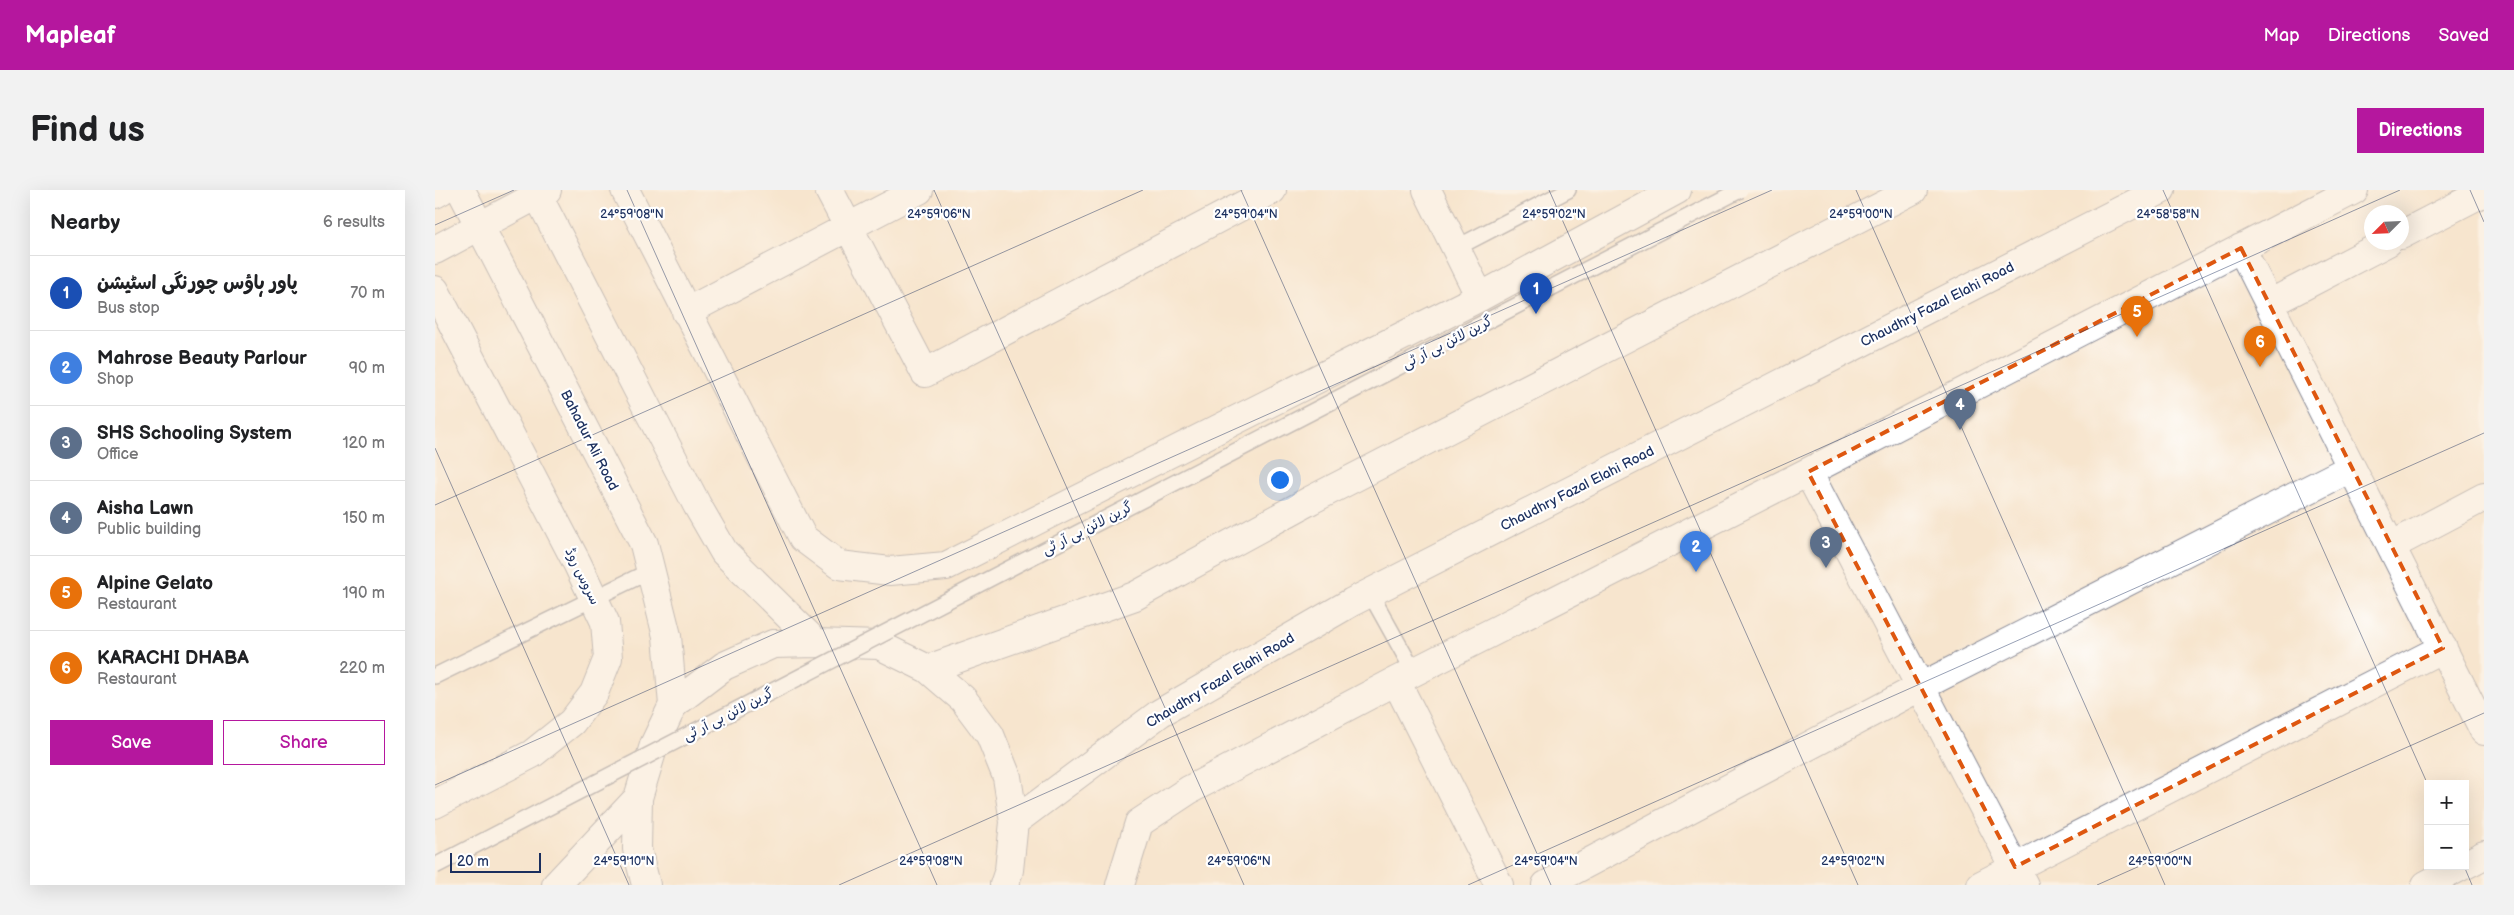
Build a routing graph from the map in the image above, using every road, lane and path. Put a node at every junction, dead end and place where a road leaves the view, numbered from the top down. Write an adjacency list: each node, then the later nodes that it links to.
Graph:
1 (442, 190): 16 (street)
2 (461, 190): 18 (street, Bahadur Ali Road)
3 (625, 190): 27 (street)
4 (829, 190): 17 (street)
5 (919, 190): 17 (street)
6 (1272, 190): 17 (street)
7 (1427, 190): 20 (street)
8 (1568, 190): 20 (lane)
9 (1677, 190): 25 (street)
10 (1740, 190): 48 (lane, گرین لائن بی آر ٹی, bridge)
11 (1913, 190): 37 (street)
12 (2161, 190): 33 (street, Chaudhry Fazal Elahi Road)
13 (2354, 190): 21 (street)
14 (540, 192): 18 (street); 35 (street)
15 (2484, 192): 19 (street)
16 (435, 194)
17 (849, 226): 27 (street)
18 (479, 228): 22 (street); 32 (street, Bahadur Ali Road)
19 (2409, 231)
20 (1456, 248): 25 (street)
21 (2241, 248): 26 (street); 29 (street)
22 (435, 250)
23 (2373, 250): 26 (street)
24 (435, 290): 34 (street, سروس روڈ)
25 (1480, 296): 27 (street)
26 (2269, 304): 28 (street)
27 (686, 312)
28 (2351, 468): 31 (street); 40 (street)
29 (1808, 472): 39 (street); 40 (street)
30 (2484, 497): 31 (street)
31 (2391, 546): 36 (street)
32 (652, 570): 34 (lane); 41 (street, Bahadur Ali Road)
33 (1370, 593): 39 (lane); 45 (street, Chaudhry Fazal Elahi Road)
34 (593, 598): 38 (lane); 44 (street, سروس روڈ)
35 (816, 643): 37 (street); 41 (street)
36 (2443, 648): 42 (street); 50 (street)
37 (929, 669): 45 (street)
38 (435, 676)
39 (1405, 676): 54 (street); 55 (street)
40 (1920, 687): 50 (street); 56 (street)
41 (673, 705): 43 (street)
42 (2483, 725)
43 (638, 798): 51 (street); 52 (street)
44 (435, 804)
45 (1014, 822): 53 (street)
46 (2484, 855): 47 (street)
47 (2469, 863)
48 (435, 866)
49 (2456, 870): 58 (street)
50 (2019, 876): 57 (street)
51 (556, 885)
52 (646, 885)
53 (1004, 885)
54 (1120, 885)
55 (1499, 885)
56 (1546, 885)
57 (1981, 885)
58 (2426, 885)

